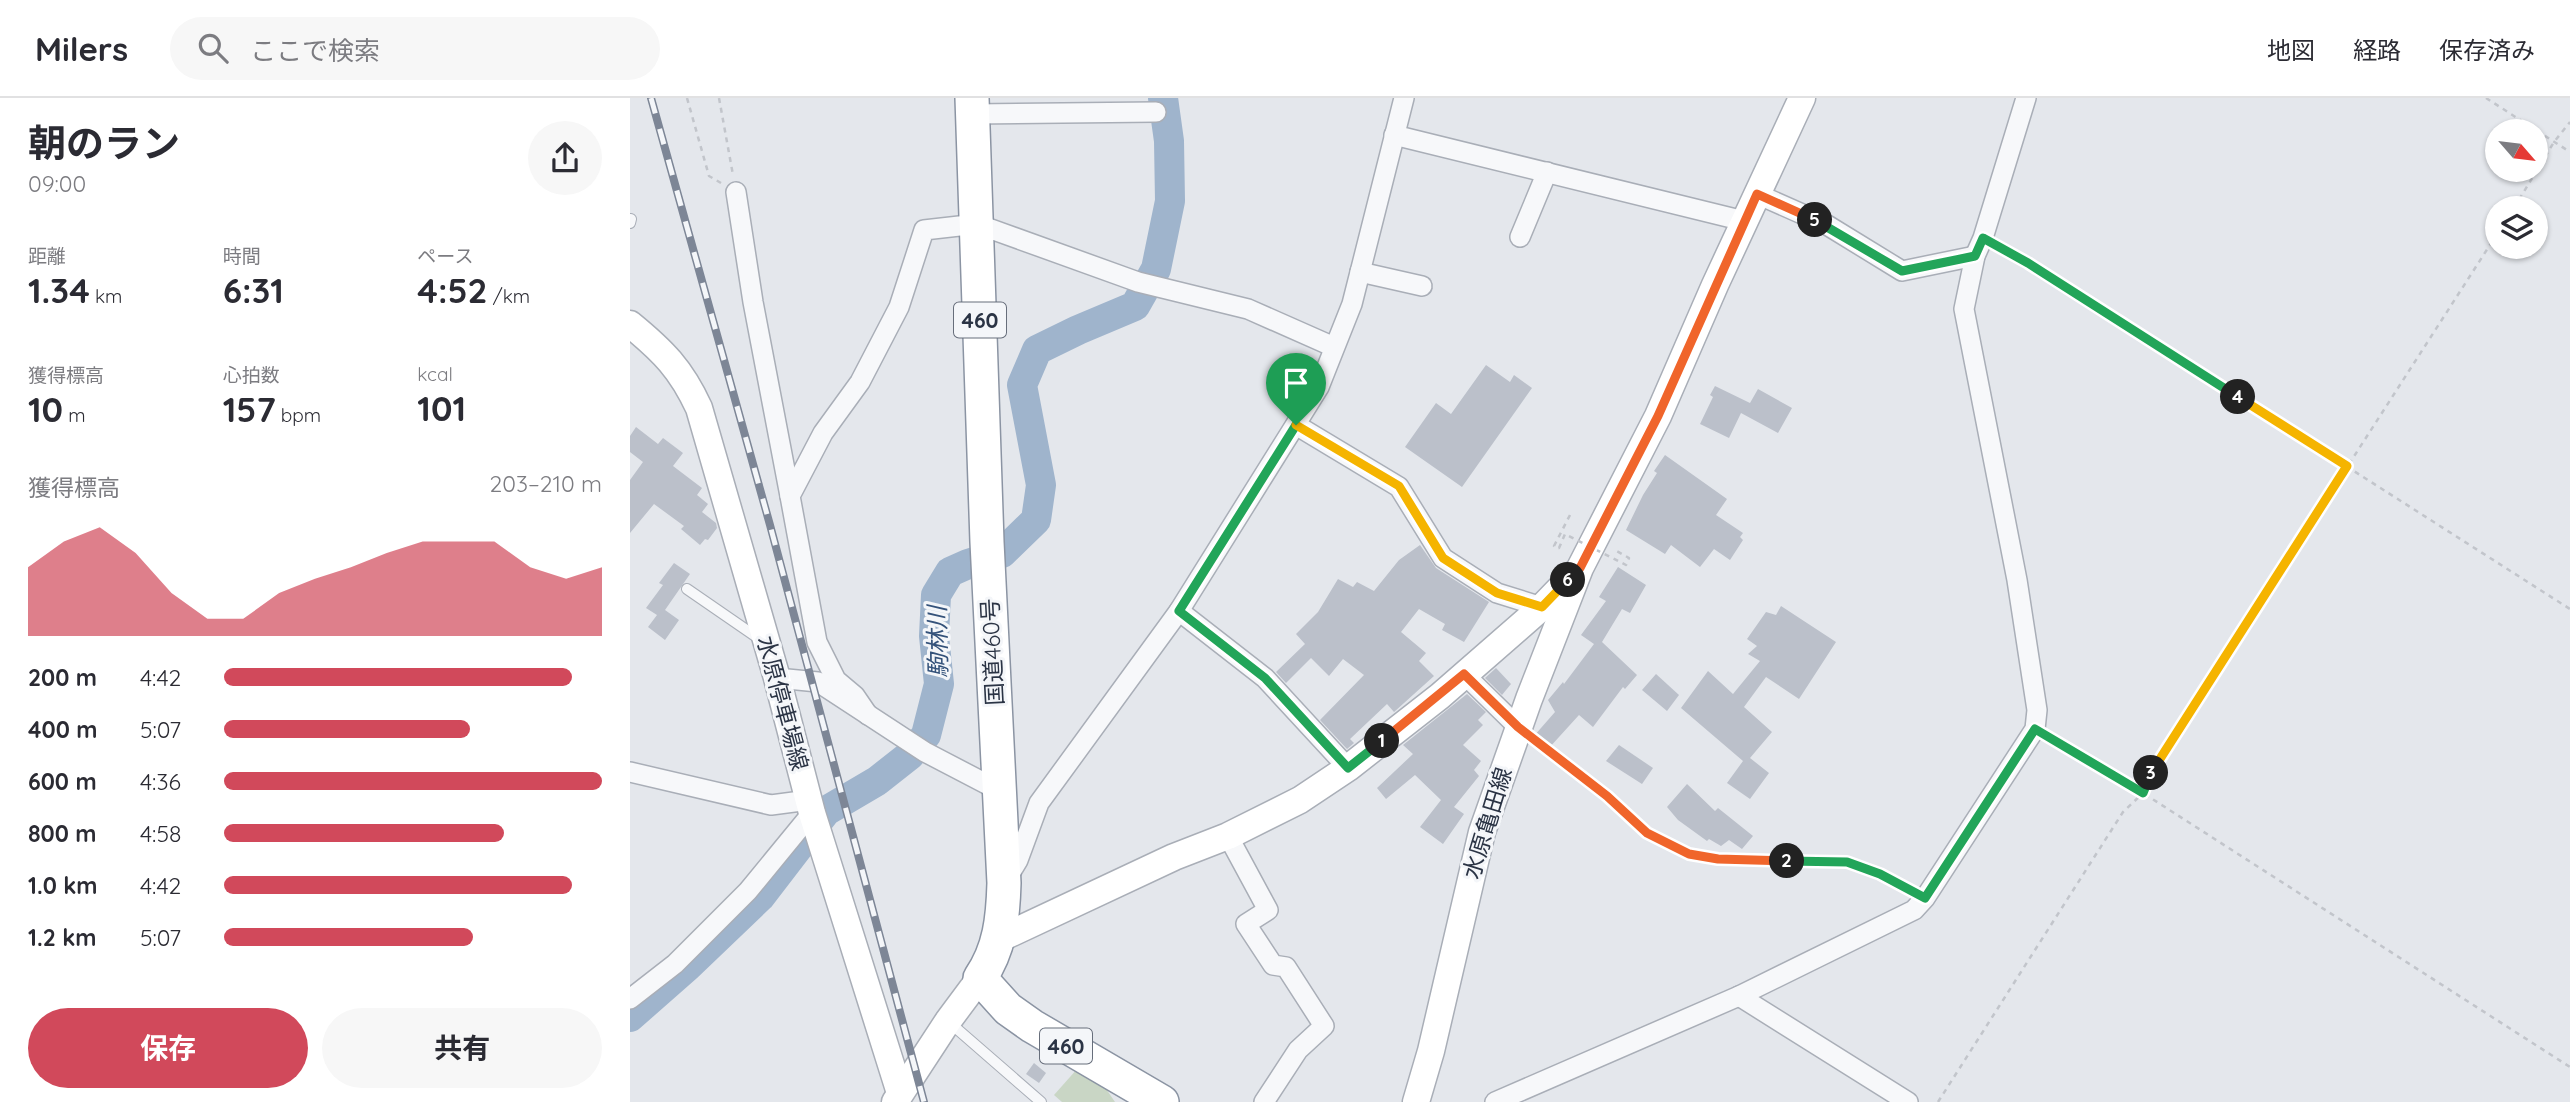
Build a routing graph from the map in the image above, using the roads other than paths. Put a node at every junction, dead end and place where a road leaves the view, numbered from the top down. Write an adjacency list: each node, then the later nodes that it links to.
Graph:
1 (1404, 98): 6 (street)
2 (1802, 98): 9 (main road, 水原亀田線)
3 (2026, 98): 13 (street)
4 (972, 106): 5 (street); 11 (highway, 国道460号 / 460)
5 (1156, 112)
6 (1394, 135): 7 (street); 14 (street)
7 (1547, 173): 10 (street); 12 (street)
8 (736, 192): 19 (street)
9 (1757, 194): 10 (main road, 水原亀田線); 13 (street)
10 (1744, 221): 20 (main road, 水原亀田線)
11 (977, 224): 17 (street); 19 (street); 31 (highway, 国道460号 / 460)
12 (1520, 237)
13 (1979, 247): 37 (street)
14 (1360, 272): 15 (street); 17 (street)
15 (1422, 286)
16 (630, 324): 24 (main road, 水原停車場線)
17 (1334, 347): 18 (street)
18 (1296, 425): 22 (street); 23 (street)
19 (790, 496): 27 (street)
20 (1580, 568): 22 (main road); 28 (main road, 水原亀田線)
21 (687, 589): 24 (lane)
22 (1542, 607): 25 (main road)
23 (1179, 611): 29 (street); 34 (street)
24 (767, 645): 26 (main road, 水原停車場線)
25 (1464, 674): 28 (street); 29 (main road)
26 (777, 678): 27 (street); 32 (main road, 水原停車場線)
27 (868, 715): 31 (street)
28 (1518, 727): 44 (main road, 水原亀田線)
29 (1348, 768): 33 (main road)
30 (630, 772): 32 (street)
31 (999, 790): 34 (highway, 国道460号 / 460)
32 (810, 807): 38 (street); 40 (main road, 水原停車場線)
33 (1228, 836): 35 (main road); 43 (street)
34 (1004, 883): 35 (highway, 国道460号 / 460)
35 (999, 939): 36 (highway, 国道460号 / 460)
36 (979, 978): 39 (main road); 42 (highway, 460)
37 (1739, 996): 45 (street); 46 (street)
38 (630, 999)
39 (948, 1021): 40 (main road); 41 (lane)
40 (897, 1098)
41 (1041, 1102)
42 (1162, 1102)
43 (1264, 1102)
44 (1416, 1102)
45 (1495, 1102)
46 (1908, 1102)

